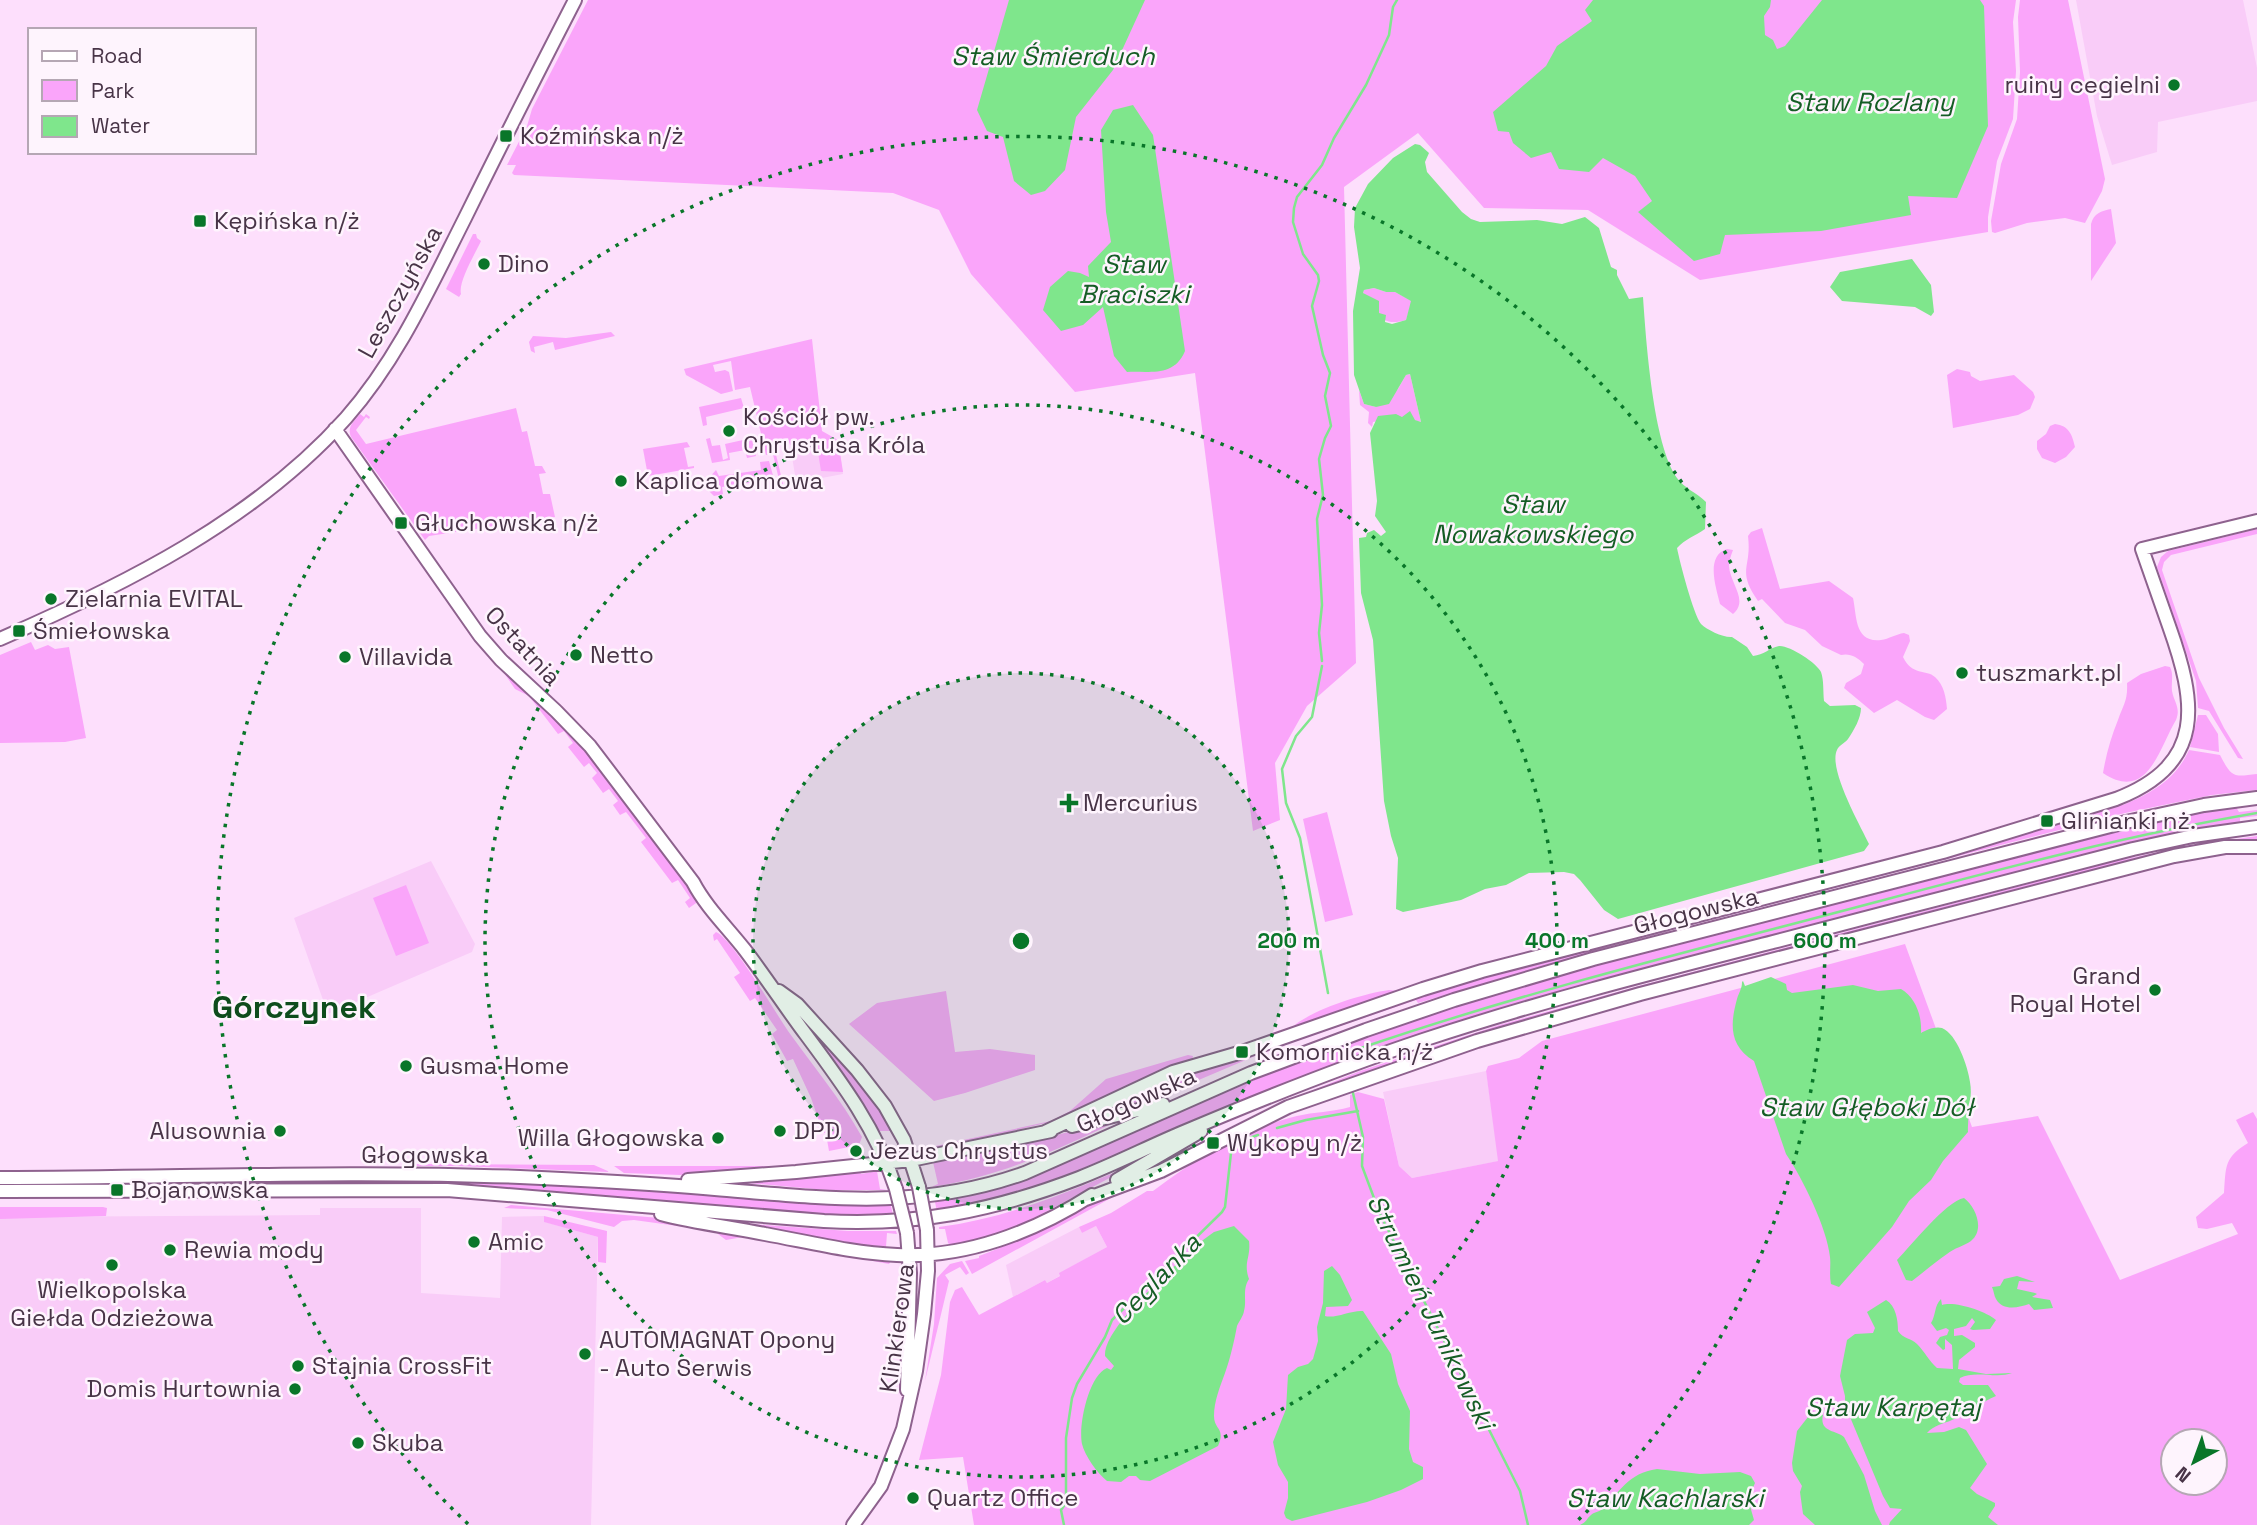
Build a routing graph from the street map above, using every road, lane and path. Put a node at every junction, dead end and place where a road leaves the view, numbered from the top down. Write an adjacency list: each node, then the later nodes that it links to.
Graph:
1 (575, 0): 2 (street, Leszczyńska)
2 (335, 429): 4 (street, Leszczyńska); 8 (street, Ostatnia)
3 (2257, 522): 12 (street, Głogowska)
4 (0, 639)
5 (2257, 798): 9 (street, Głogowska)
6 (2257, 827): 10 (street, Głogowska)
7 (2257, 847): 19 (street)
8 (772, 986): 11 (street, Ostatnia); 13 (street, Ostatnia)
9 (1208, 1091): 12 (street); 17 (street, Głogowska)
10 (1229, 1113): 19 (street); 20 (street, Głogowska)
11 (872, 1131): 14 (street, Ostatnia); 15 (street)
12 (1045, 1132): 13 (street)
13 (911, 1160): 14 (street); 22 (street, Ostatnia, bridge)
14 (887, 1161): 15 (street); 21 (street, Ostatnia, bridge)
15 (861, 1165): 17 (street)
16 (0, 1178): 17 (street, Głogowska)
17 (649, 1184)
18 (0, 1191): 20 (street, Głogowska)
19 (1086, 1199): 22 (street)
20 (627, 1204): 21 (street)
21 (910, 1255): 22 (street); 23 (street, Klinkierowa)
22 (928, 1255): 23 (street, Klinkierowa)
23 (907, 1408): 24 (street, Klinkierowa)
24 (853, 1525)

